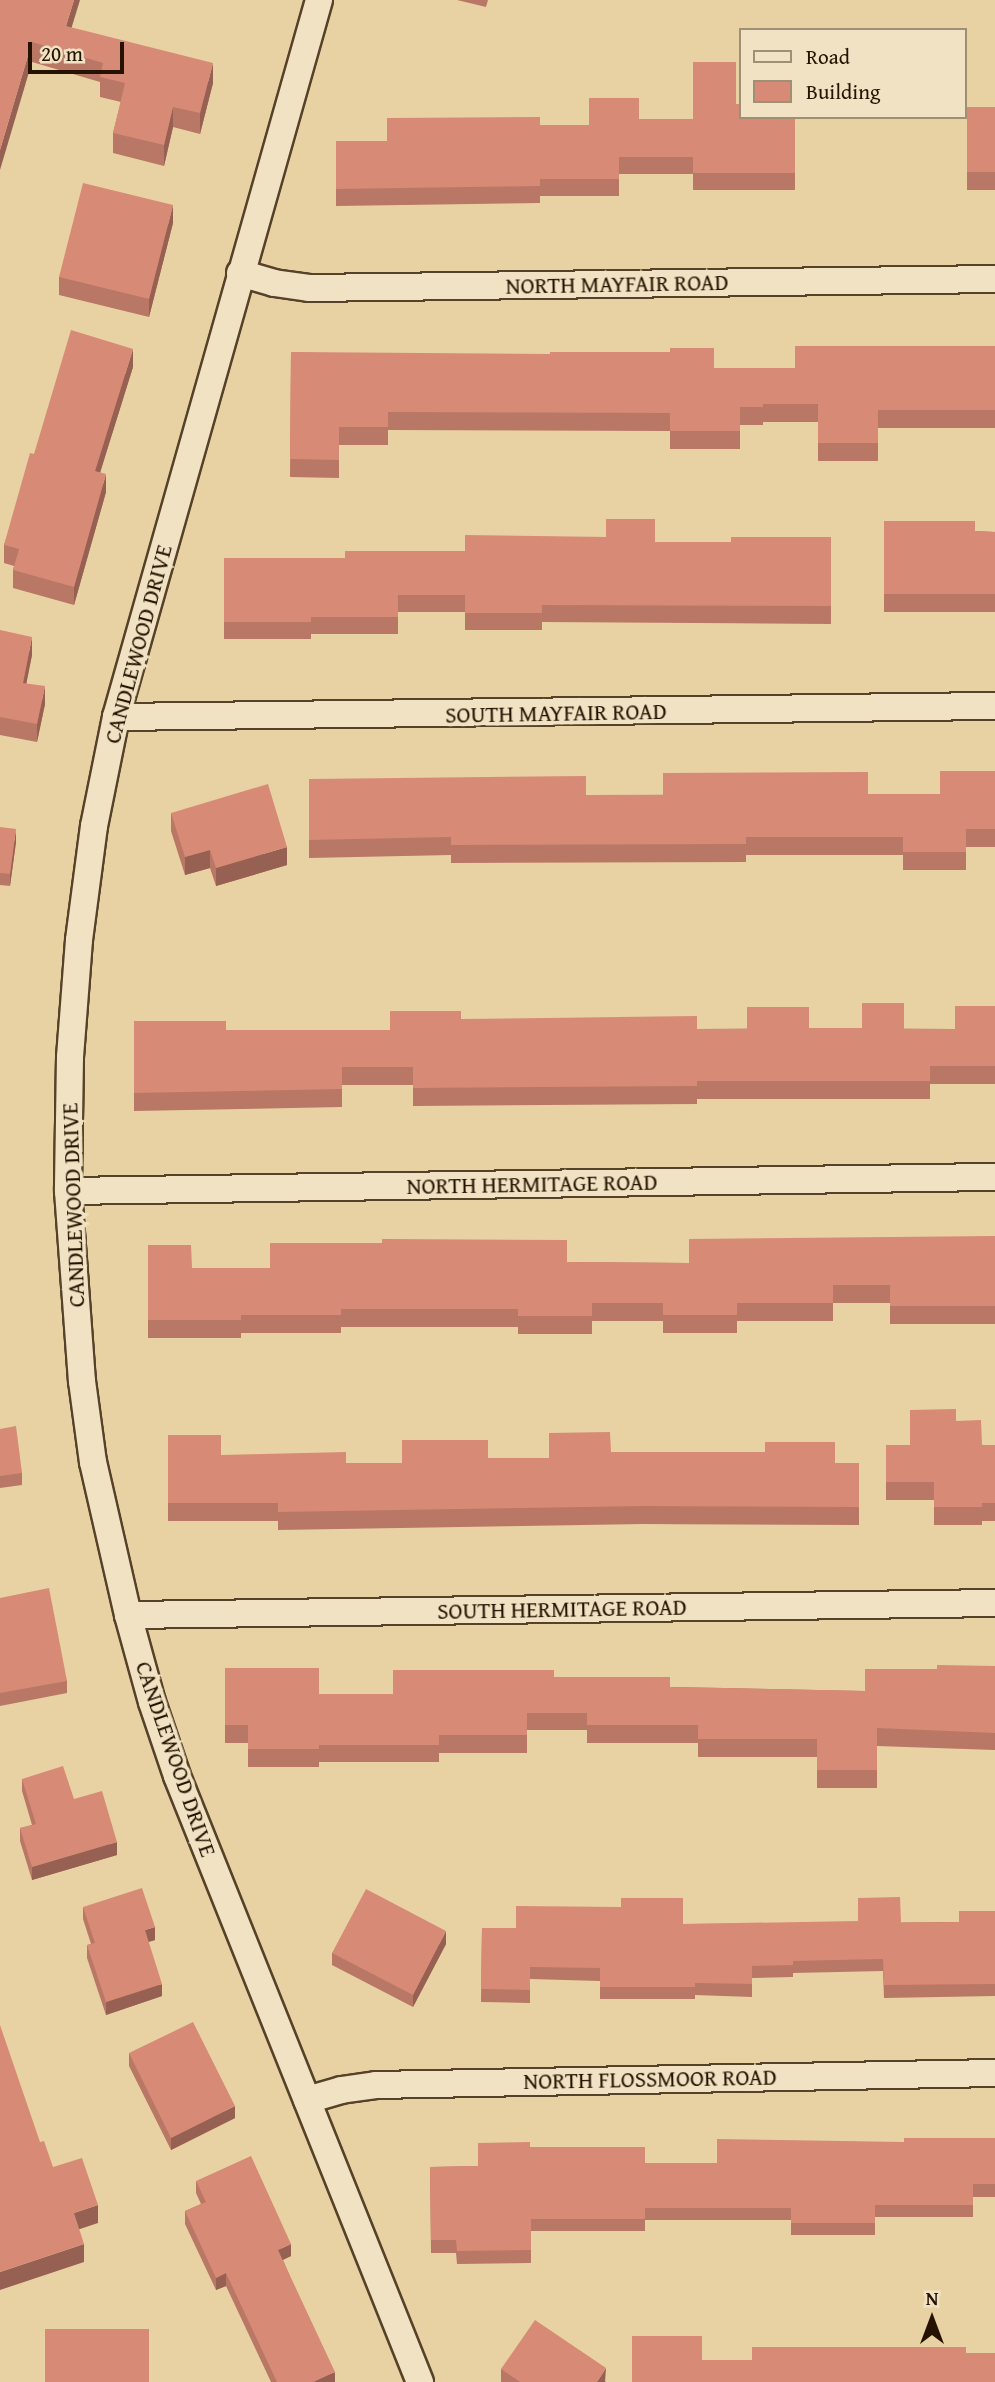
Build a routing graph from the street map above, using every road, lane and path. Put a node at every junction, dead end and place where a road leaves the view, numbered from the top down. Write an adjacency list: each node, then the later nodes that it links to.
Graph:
1 (319, 0): 2 (street, CANDLEWOOD DRIVE)
2 (240, 273): 3 (street, NORTH MAYFAIR ROAD); 5 (street, CANDLEWOOD DRIVE)
3 (995, 278)
4 (995, 706): 5 (street, SOUTH MAYFAIR ROAD)
5 (116, 717): 7 (street, CANDLEWOOD DRIVE)
6 (995, 1177): 7 (street, NORTH HERMITAGE ROAD)
7 (68, 1191): 9 (street, CANDLEWOOD DRIVE)
8 (995, 1603): 9 (street, SOUTH HERMITAGE ROAD)
9 (128, 1615): 11 (street, CANDLEWOOD DRIVE)
10 (995, 2073): 11 (street, NORTH FLOSSMOOR ROAD)
11 (307, 2100): 12 (street, CANDLEWOOD DRIVE)
12 (419, 2382)

